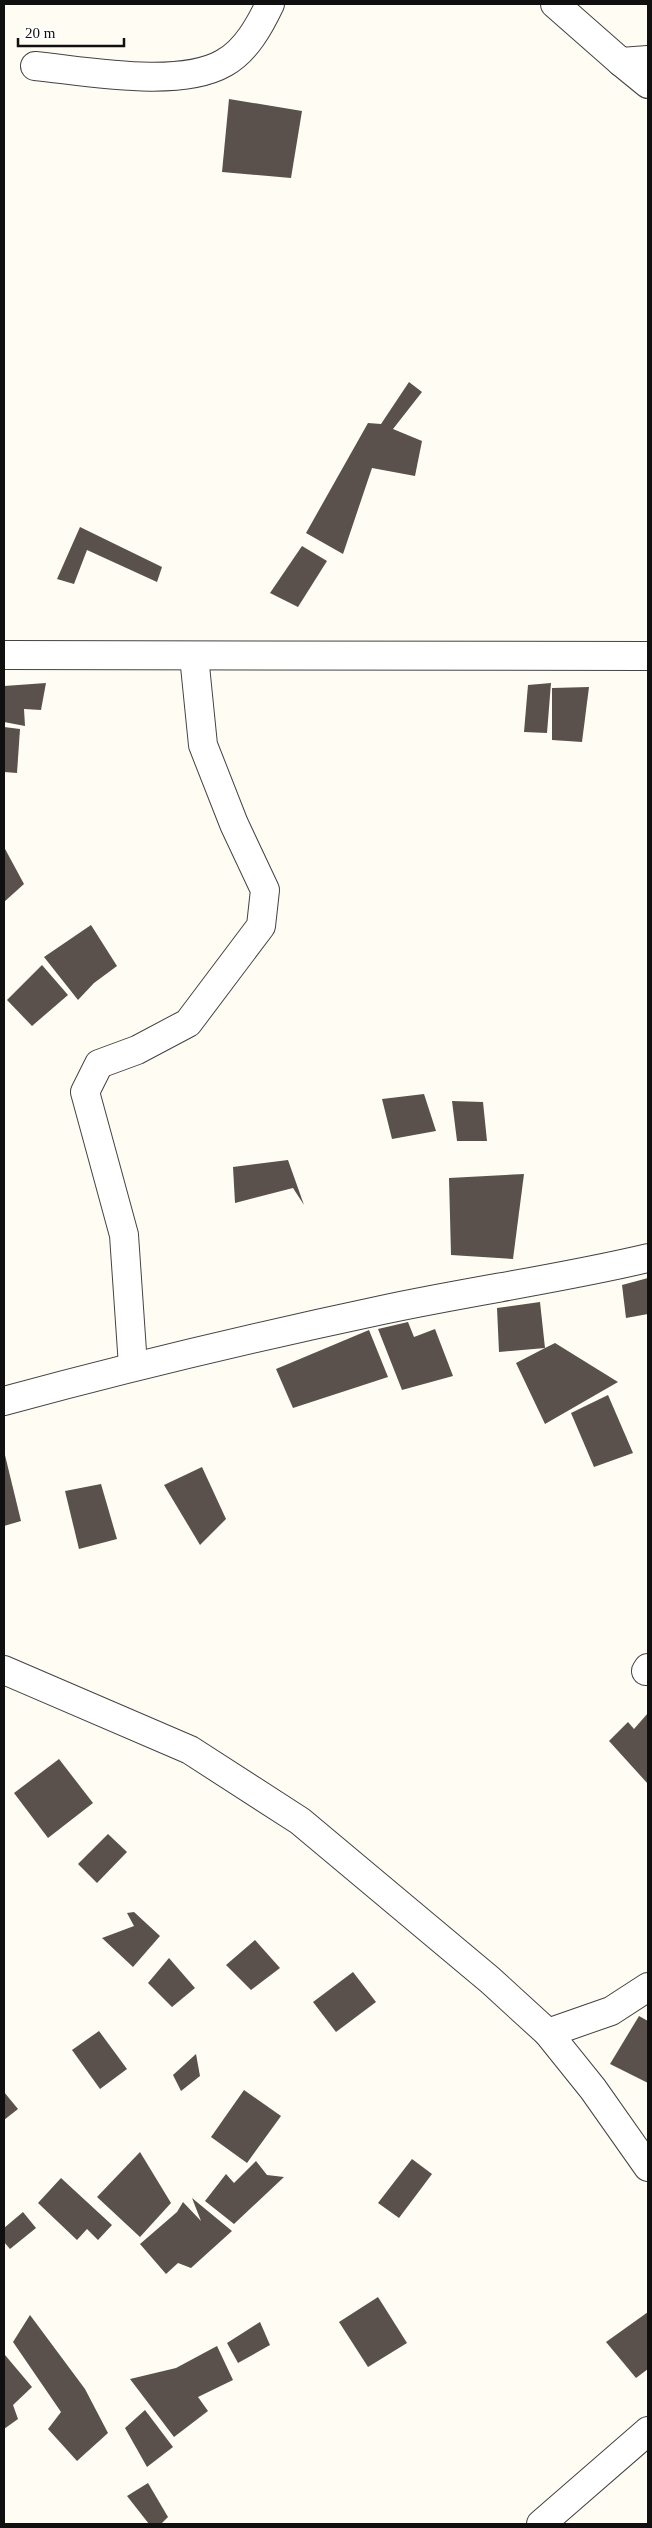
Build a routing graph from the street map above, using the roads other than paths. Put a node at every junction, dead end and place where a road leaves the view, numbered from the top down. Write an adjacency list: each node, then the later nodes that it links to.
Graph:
1 (270, 4): 5 (street)
2 (555, 4): 4 (street)
3 (648, 60): 4 (street)
4 (621, 62): 6 (street)
5 (35, 66)
6 (648, 84)
7 (4, 655): 8 (street)
8 (194, 656): 9 (street); 11 (street)
9 (648, 656)
10 (648, 1258): 11 (street)
11 (133, 1366): 12 (street)
12 (4, 1401)
13 (4, 1670): 15 (street)
14 (648, 1987): 15 (street)
15 (548, 2033): 16 (street)
16 (648, 2167)
17 (648, 2431): 18 (street)
18 (541, 2524)

